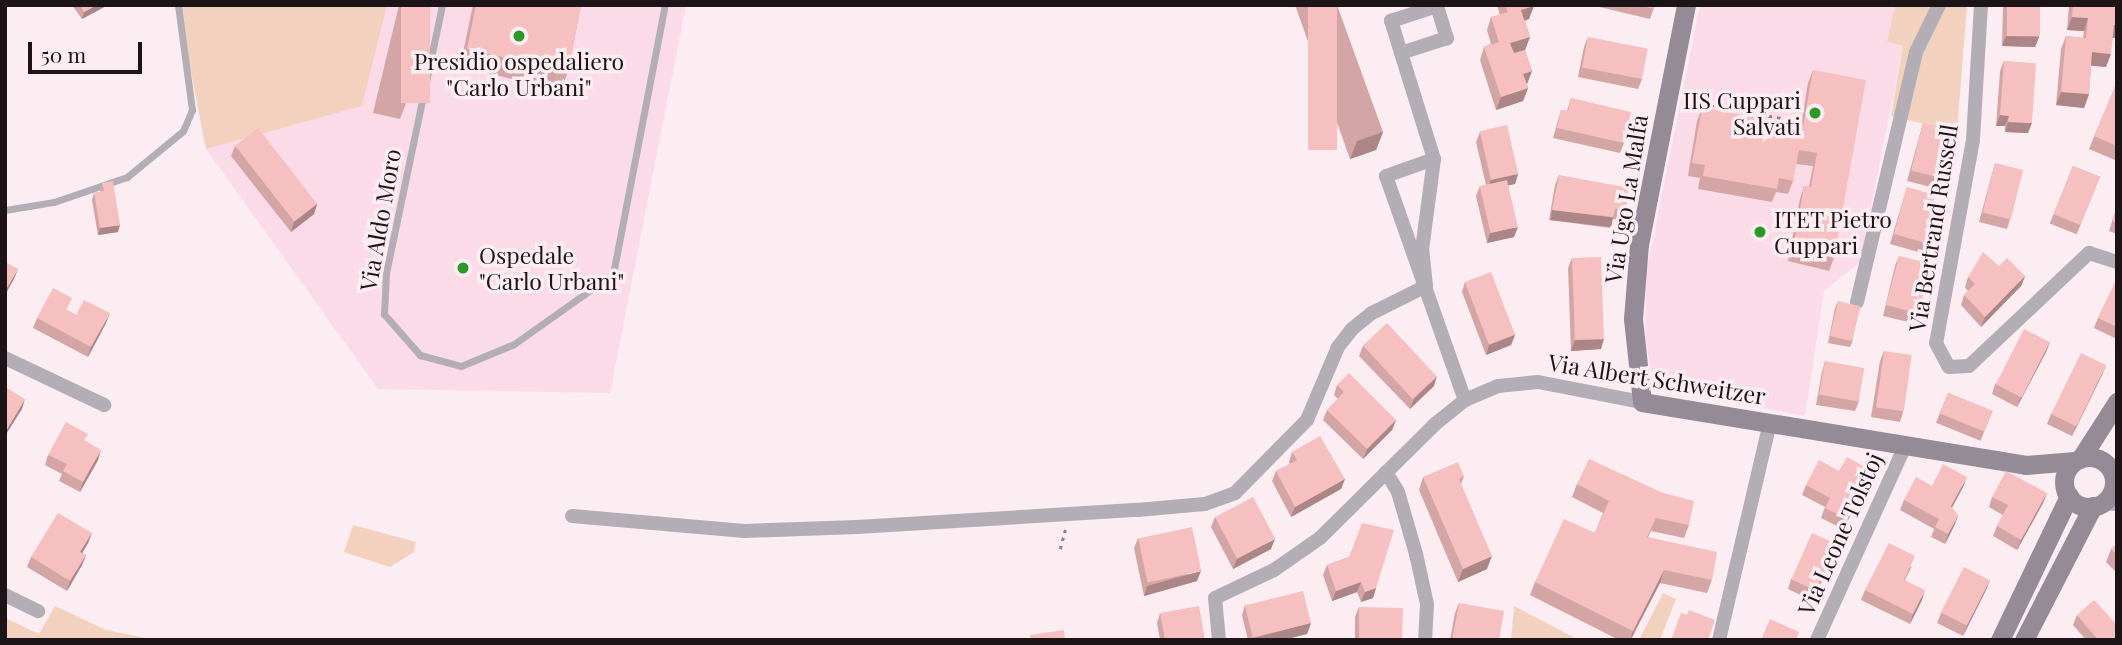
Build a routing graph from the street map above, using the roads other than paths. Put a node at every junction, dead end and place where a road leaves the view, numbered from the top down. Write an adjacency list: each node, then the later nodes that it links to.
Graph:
1 (178, 5): 9 (lane)
2 (442, 5): 3 (lane, Via Aldo Moro)
3 (665, 5)
4 (1686, 5): 15 (street, Via Ugo La Malfa)
5 (1939, 5): 12 (street)
6 (1981, 5): 10 (street, Via Bertrand Russell)
7 (1401, 52): 8 (street)
8 (1434, 159): 11 (street); 11 (street)
9 (5, 210)
10 (2117, 262)
11 (1426, 286): 14 (street); 26 (street)
12 (1857, 302)
13 (5, 358): 17 (street)
14 (1465, 400): 15 (street, Via Albert Schweitzer); 23 (street, Via Albert Schweitzer)
15 (1642, 402): 18 (street, Via Albert Schweitzer)
16 (2117, 402): 20 (street)
17 (104, 405)
18 (1770, 422): 19 (street, Via Albert Schweitzer); 31 (street)
19 (1904, 448): 21 (street, Via Albert Schweitzer); 32 (street, Via Leone Tolstoj)
20 (2078, 460): 21 (street, Via Albert Schweitzer); 22 (street); 24 (street)
21 (2036, 466): 24 (street, Via Albert Schweitzer)
22 (2113, 466): 25 (street)
23 (1386, 472): 29 (street, Via Albert Schweitzer); 30 (street)
24 (2067, 492): 25 (street); 33 (street)
25 (2104, 504): 34 (street)
26 (572, 516)
27 (5, 595): 28 (street)
28 (38, 611)
29 (1219, 640)
30 (1425, 640)
31 (1719, 640)
32 (1817, 640)
33 (2000, 640)
34 (2024, 640)

